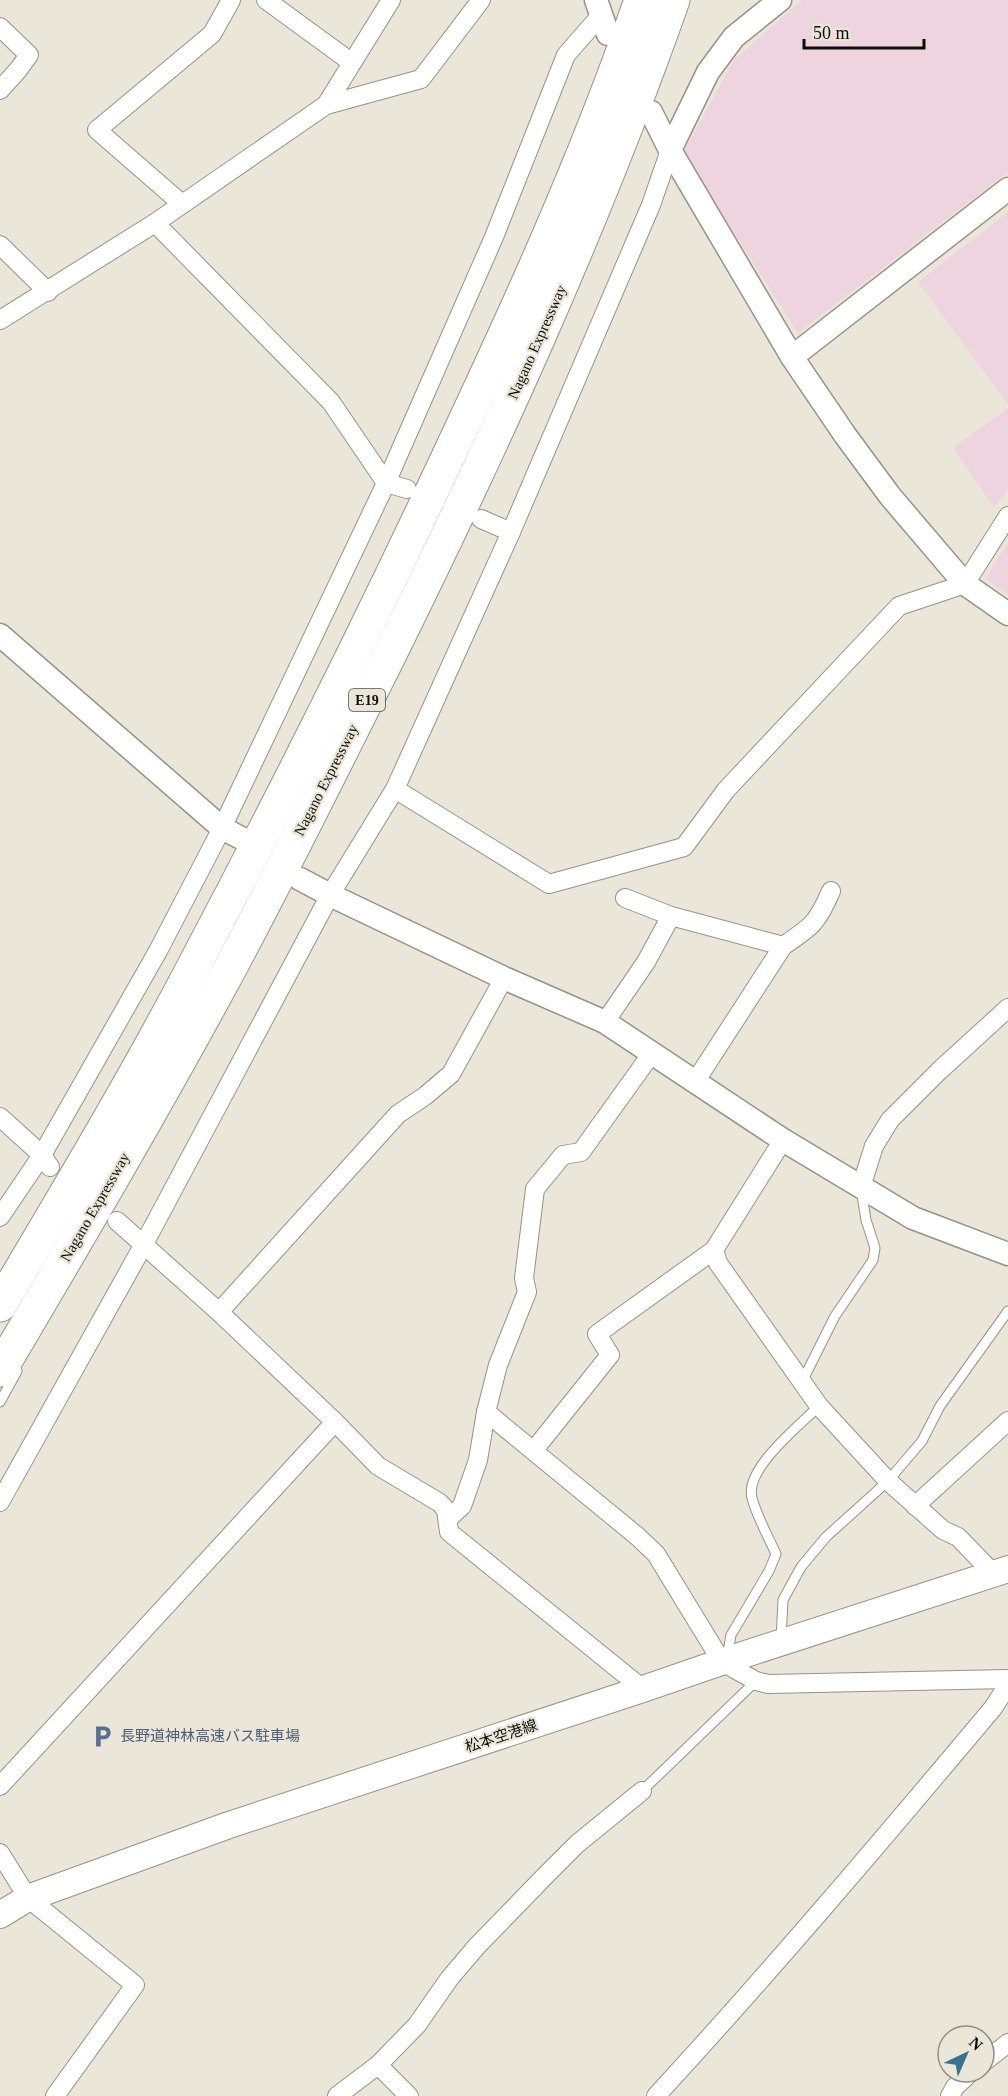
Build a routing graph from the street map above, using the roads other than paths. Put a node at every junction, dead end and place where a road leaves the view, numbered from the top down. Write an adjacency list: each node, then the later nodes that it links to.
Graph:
1 (231, 0): 16 (street)
2 (266, 0): 10 (street)
3 (391, 0): 10 (street)
4 (481, 0): 12 (street)
5 (641, 0): 44 (highway, E19)
6 (673, 0): 48 (highway, Nagano Expressway / E19)
7 (780, 0): 14 (street)
8 (602, 16): 22 (street)
9 (0, 27): 11 (street)
10 (351, 62): 12 (street)
11 (0, 90)
12 (326, 105): 16 (street)
13 (651, 112): 14 (street)
14 (670, 150): 21 (street); 26 (street)
15 (1008, 189): 21 (street)
16 (182, 204): 17 (street)
17 (155, 223): 19 (street); 22 (street)
18 (0, 245): 19 (street)
19 (48, 292): 20 (street)
20 (0, 320)
21 (792, 357): 27 (street)
22 (386, 483): 23 (street); 31 (street)
23 (407, 489)
24 (1008, 516): 27 (street)
25 (481, 519): 26 (street)
26 (511, 532): 30 (street)
27 (965, 584): 28 (street); 30 (street)
28 (1008, 614)
29 (2, 641): 31 (street)
30 (395, 789): 35 (street)
31 (222, 828): 32 (street); 47 (street)
32 (243, 839)
33 (300, 879): 35 (street)
34 (831, 891): 38 (street)
35 (330, 895): 39 (street); 54 (street)
36 (625, 898): 37 (street)
37 (671, 916): 38 (street); 41 (street)
38 (783, 946): 43 (street)
39 (504, 978): 41 (street); 59 (street)
40 (1008, 1008): 49 (street)
41 (604, 1022): 42 (street)
42 (652, 1053): 43 (street); 64 (street)
43 (695, 1082): 46 (street)
44 (116, 1108): 50 (lane); 57 (highway, E19)
45 (0, 1117): 47 (street)
46 (783, 1140): 49 (street); 55 (street)
47 (46, 1161): 51 (street)
48 (122, 1162): 53 (lane); 60 (highway, Nagano Expressway / E19)
49 (861, 1187): 56 (street); 61 (lane)
50 (48, 1204)
51 (0, 1216)
52 (117, 1221): 54 (street)
53 (90, 1239)
54 (144, 1244): 59 (street); 69 (street)
55 (714, 1250): 61 (street); 67 (street)
56 (1008, 1254)
57 (0, 1305)
58 (1008, 1311): 68 (lane)
59 (219, 1312): 66 (street)
60 (11, 1366): 62 (lane)
61 (802, 1382): 63 (street)
62 (0, 1402)
63 (819, 1406): 68 (street); 74 (lane)
64 (486, 1412): 67 (street); 71 (street)
65 (1008, 1421): 70 (street)
66 (335, 1422): 71 (street); 79 (street)
67 (534, 1450): 74 (street)
68 (888, 1481): 70 (street); 73 (lane)
69 (0, 1502)
70 (915, 1506): 72 (street)
71 (448, 1520): 78 (street)
72 (1001, 1571): 73 (main road, 松本空港線)
73 (781, 1644): 74 (main road, 松本空港線)
74 (724, 1661): 76 (street); 78 (main road, 松本空港線)
75 (1008, 1679): 76 (street)
76 (756, 1681): 80 (lane)
77 (1008, 1685): 90 (street)
78 (643, 1689): 82 (main road, 松本空港線)
79 (0, 1786)
80 (642, 1791): 86 (street)
81 (0, 1853): 82 (street)
82 (28, 1898): 83 (main road, 松本空港線); 87 (street)
83 (0, 1915)
84 (1008, 2043): 85 (street)
85 (996, 2052)
86 (378, 2065): 88 (street); 89 (street)
87 (55, 2096)
88 (337, 2096)
89 (409, 2096)
90 (656, 2096)

